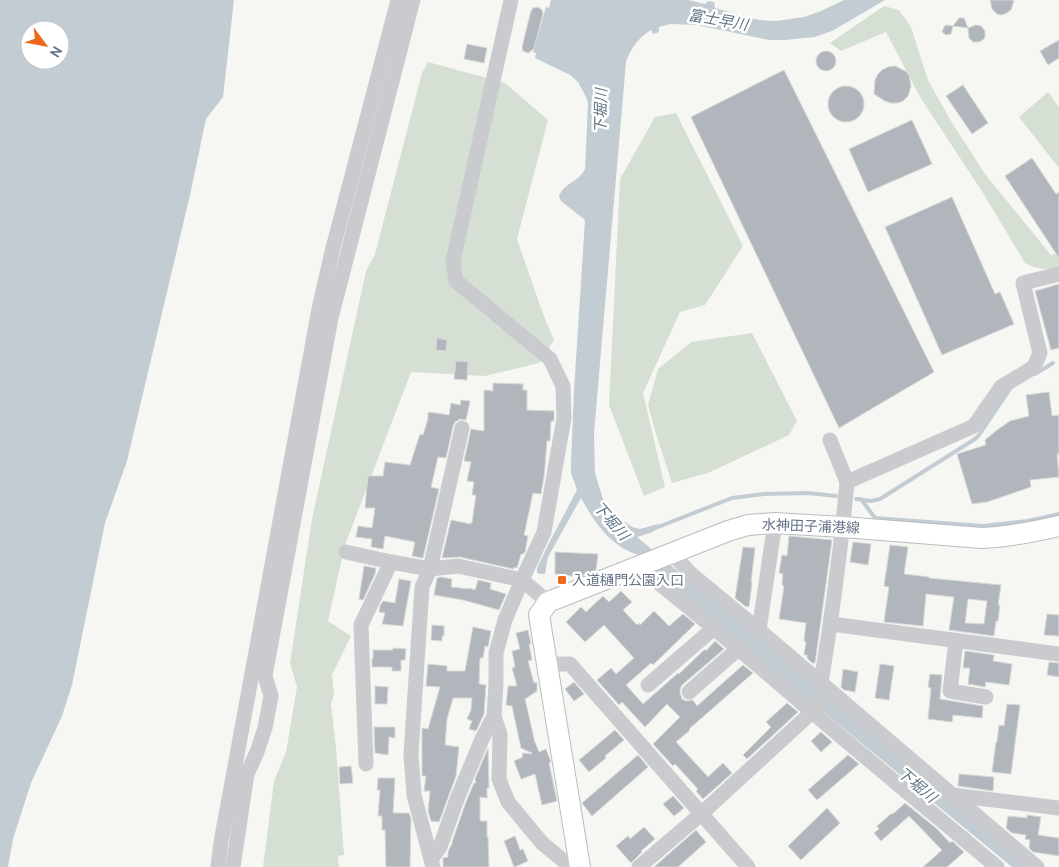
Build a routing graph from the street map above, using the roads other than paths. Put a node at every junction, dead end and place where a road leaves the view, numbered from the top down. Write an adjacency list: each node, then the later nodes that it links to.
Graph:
1 (398, 0): 33 (street)
2 (412, 0): 25 (street)
3 (511, 0): 16 (street)
4 (1059, 274): 7 (street)
5 (462, 428): 15 (street)
6 (830, 440): 7 (street)
7 (847, 482): 9 (street)
8 (774, 523): 9 (main road, 水神田子浦港線); 12 (main road, 水神田子浦港線); 20 (street)
9 (843, 526): 10 (main road, 水神田子浦港線); 18 (street)
10 (1059, 526)
11 (346, 552): 13 (street)
12 (668, 554): 14 (main road, 水神田子浦港線); 20 (street)
13 (391, 562): 15 (street); 32 (street)
14 (640, 565): 17 (main road, 水神田子浦港線); 19 (street)
15 (430, 569): 16 (street); 37 (street)
16 (522, 580): 17 (street); 31 (street)
17 (548, 602): 24 (main road)
18 (831, 624): 21 (street); 27 (street)
19 (714, 628): 22 (street); 26 (street)
20 (759, 630): 27 (street)
21 (956, 641): 23 (street); 29 (street)
22 (738, 649): 28 (street); 30 (street)
23 (1059, 654)
24 (547, 664): 36 (street); 41 (main road)
25 (268, 685): 33 (street); 39 (street)
26 (648, 685)
27 (825, 686): 30 (street); 34 (street)
28 (689, 692)
29 (986, 696)
30 (812, 712): 36 (street); 44 (street)
31 (494, 716): 37 (street); 40 (street)
32 (366, 764)
33 (235, 766): 38 (street)
34 (952, 795): 35 (street); 45 (street)
35 (1059, 808)
36 (701, 814): 42 (street); 43 (street)
37 (432, 863)
38 (218, 867)
39 (234, 867)
40 (571, 867)
41 (580, 867)
42 (640, 867)
43 (748, 867)
44 (997, 867)
45 (1037, 867)

